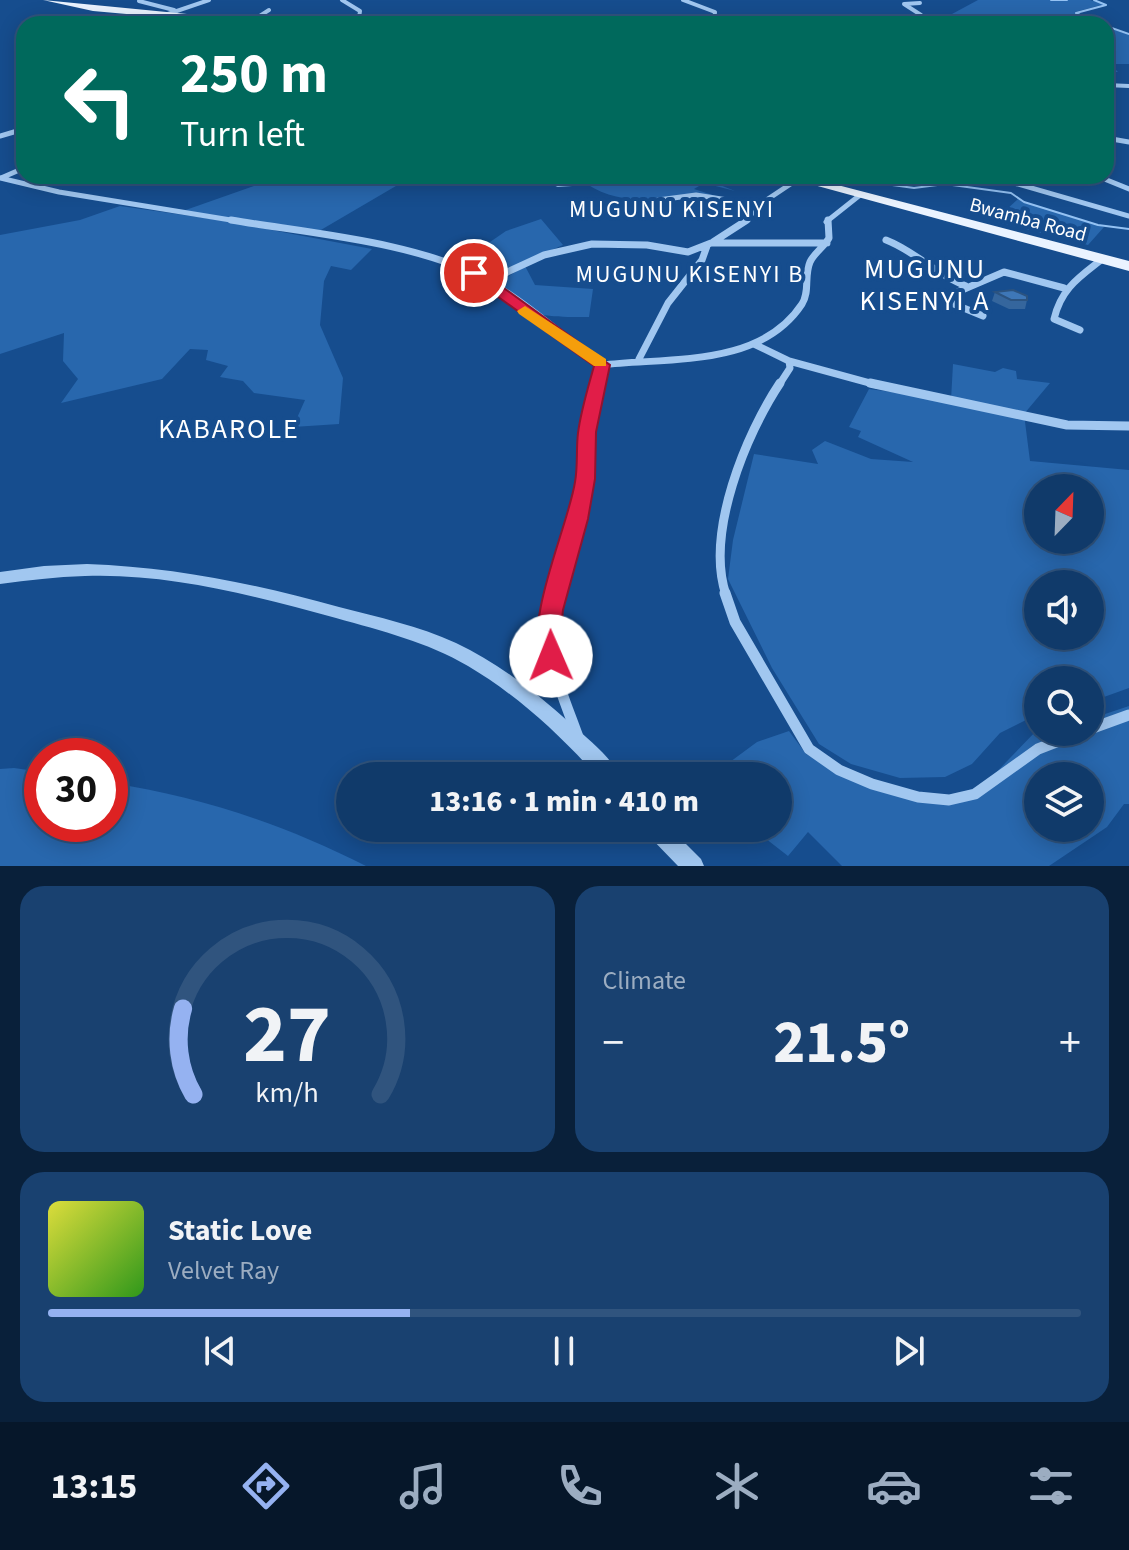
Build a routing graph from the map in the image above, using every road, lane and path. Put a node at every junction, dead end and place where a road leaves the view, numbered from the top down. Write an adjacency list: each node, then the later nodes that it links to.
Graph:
1 (47, 0): 9 (main road)
2 (140, 0): 7 (street)
3 (209, 0): 7 (street)
4 (342, 0): 14 (street)
5 (683, 0): 15 (street)
6 (920, 3): 10 (street)
7 (174, 10): 12 (street)
8 (269, 10): 13 (street)
9 (131, 14): 11 (street); 12 (main road)
10 (921, 15): 16 (street); 17 (street)
11 (126, 16)
12 (162, 16)
13 (260, 16)
14 (360, 16)
15 (715, 16)
16 (909, 16)
17 (956, 16)
18 (25, 184): 31 (street)
19 (784, 184): 24 (street)
20 (819, 184): 22 (main road, Bwamba Road)
21 (1012, 184): 25 (street)
22 (860, 195): 27 (street); 29 (main road, Bwamba Road)
23 (658, 200): 24 (street)
24 (759, 205): 28 (street)
25 (1129, 216)
26 (886, 240): 32 (street)
27 (827, 243): 28 (street); 36 (street)
28 (709, 244): 31 (street); 37 (street)
29 (1101, 260): 30 (main road, Bwamba Road); 33 (street)
30 (1126, 267)
31 (488, 281): 39 (street)
32 (966, 286): 33 (street); 34 (street)
33 (1064, 288): 35 (street)
34 (983, 316)
35 (1080, 330)
36 (754, 344): 37 (street); 38 (street)
37 (639, 359): 39 (street)
38 (789, 361): 40 (street); 45 (street)
39 (602, 365): 44 (street)
40 (1129, 426)
41 (0, 578): 44 (street)
42 (1129, 715): 43 (street)
43 (1104, 724)
44 (580, 743): 46 (street)
45 (1046, 746)
46 (597, 762)
47 (670, 842): 48 (street)
48 (693, 866)

